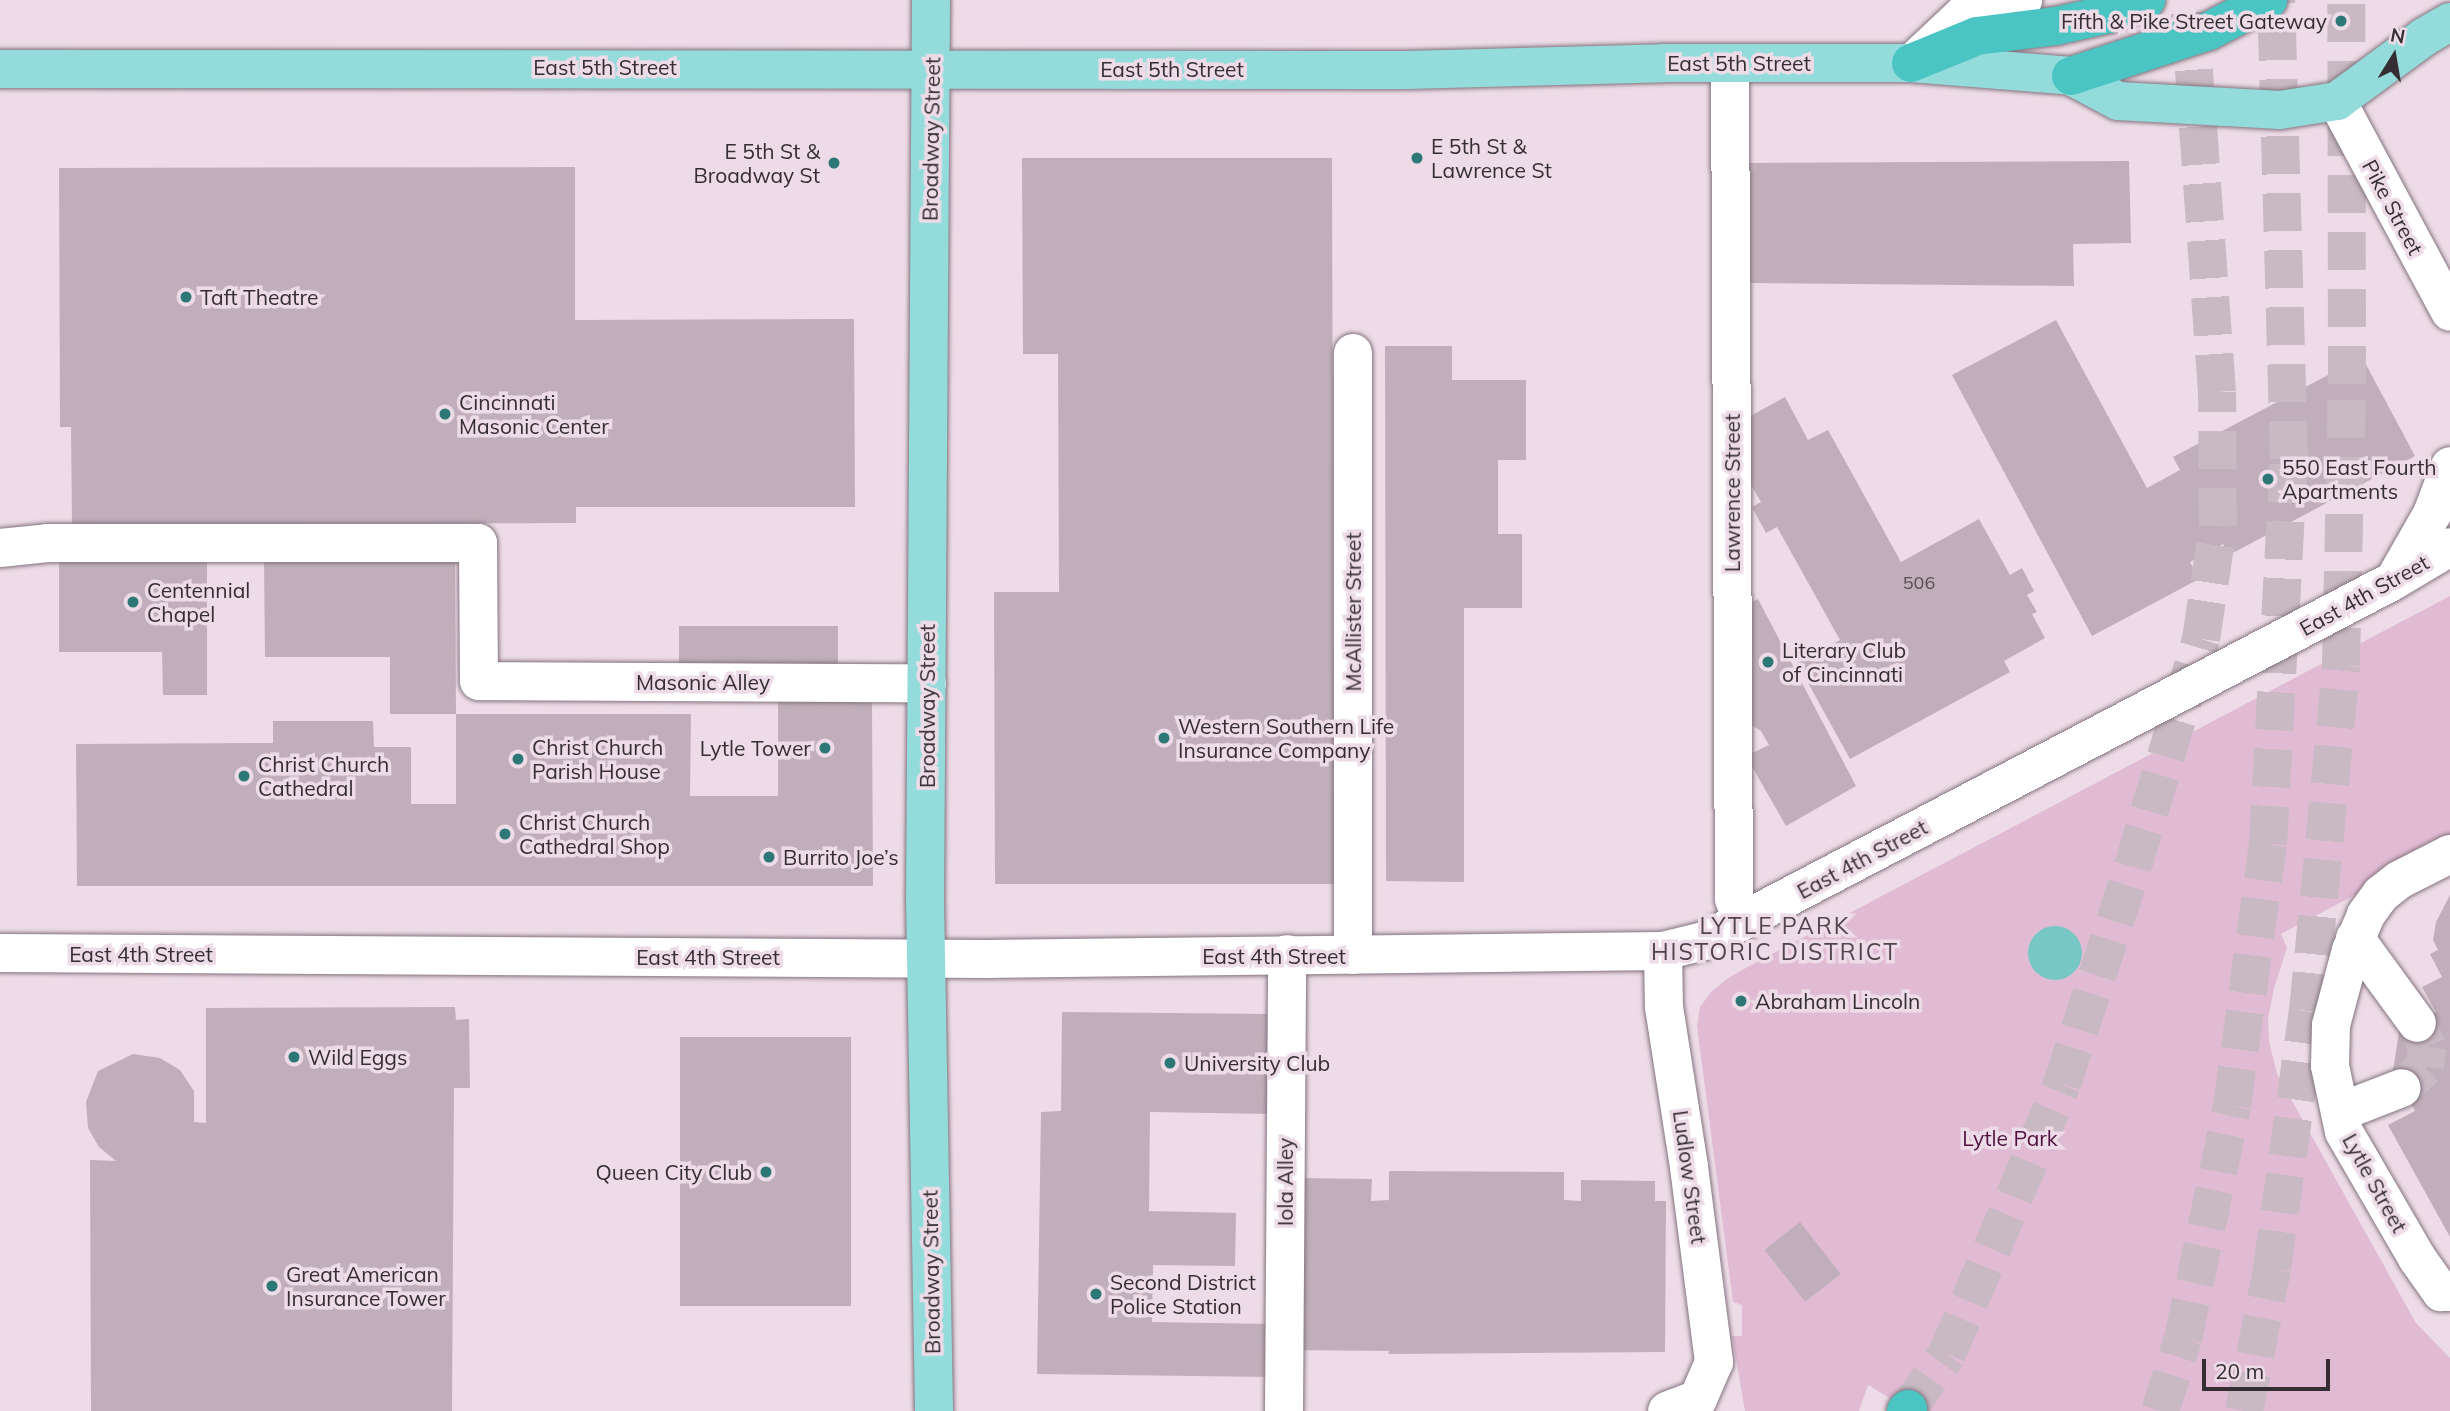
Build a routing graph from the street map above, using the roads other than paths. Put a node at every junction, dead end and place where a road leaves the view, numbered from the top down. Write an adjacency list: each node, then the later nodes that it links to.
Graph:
1 (931, 0): 8 (main road, Broadway Street)
2 (2023, 0): 7 (street)
3 (2146, 0): 7 (highway)
4 (2268, 0): 10 (highway)
5 (2450, 22): 11 (main road)
6 (1730, 63): 7 (main road, East 5th Street); 8 (main road, East 5th Street); 20 (street, Lawrence Street)
7 (1911, 63): 10 (main road, East 5th Street)
8 (932, 68): 9 (main road, East 5th Street); 18 (main road, Broadway Street)
9 (0, 69)
10 (2071, 76): 11 (main road, East 5th Street)
11 (2337, 101): 12 (street, Pike Street)
12 (2450, 312)
13 (1353, 353): 25 (street, McAllister Street)
14 (2450, 466): 17 (street)
15 (2450, 547): 17 (street, East 4th Street)
16 (0, 548): 18 (street, Masonic Alley)
17 (2393, 581): 20 (street, East 4th Street)
18 (927, 683): 26 (main road, Broadway Street)
19 (2450, 853): 21 (street, Lytle Street)
20 (1742, 921): 22 (street, East 4th Street)
21 (2356, 938): 27 (street); 29 (street, Lytle Street)
22 (1663, 951): 25 (street, East 4th Street); 31 (street, Ludlow Street)
23 (0, 953): 26 (street, East 4th Street)
24 (1287, 954): 25 (street, East 4th Street); 26 (street, East 4th Street); 33 (street, Iola Alley)
25 (1353, 955)
26 (926, 958): 32 (main road, Broadway Street)
27 (2417, 1023)
28 (2402, 1088): 29 (street)
29 (2340, 1112): 30 (street, Lytle Street)
30 (2450, 1292)
31 (1683, 1405)
32 (934, 1411)
33 (1284, 1411)

